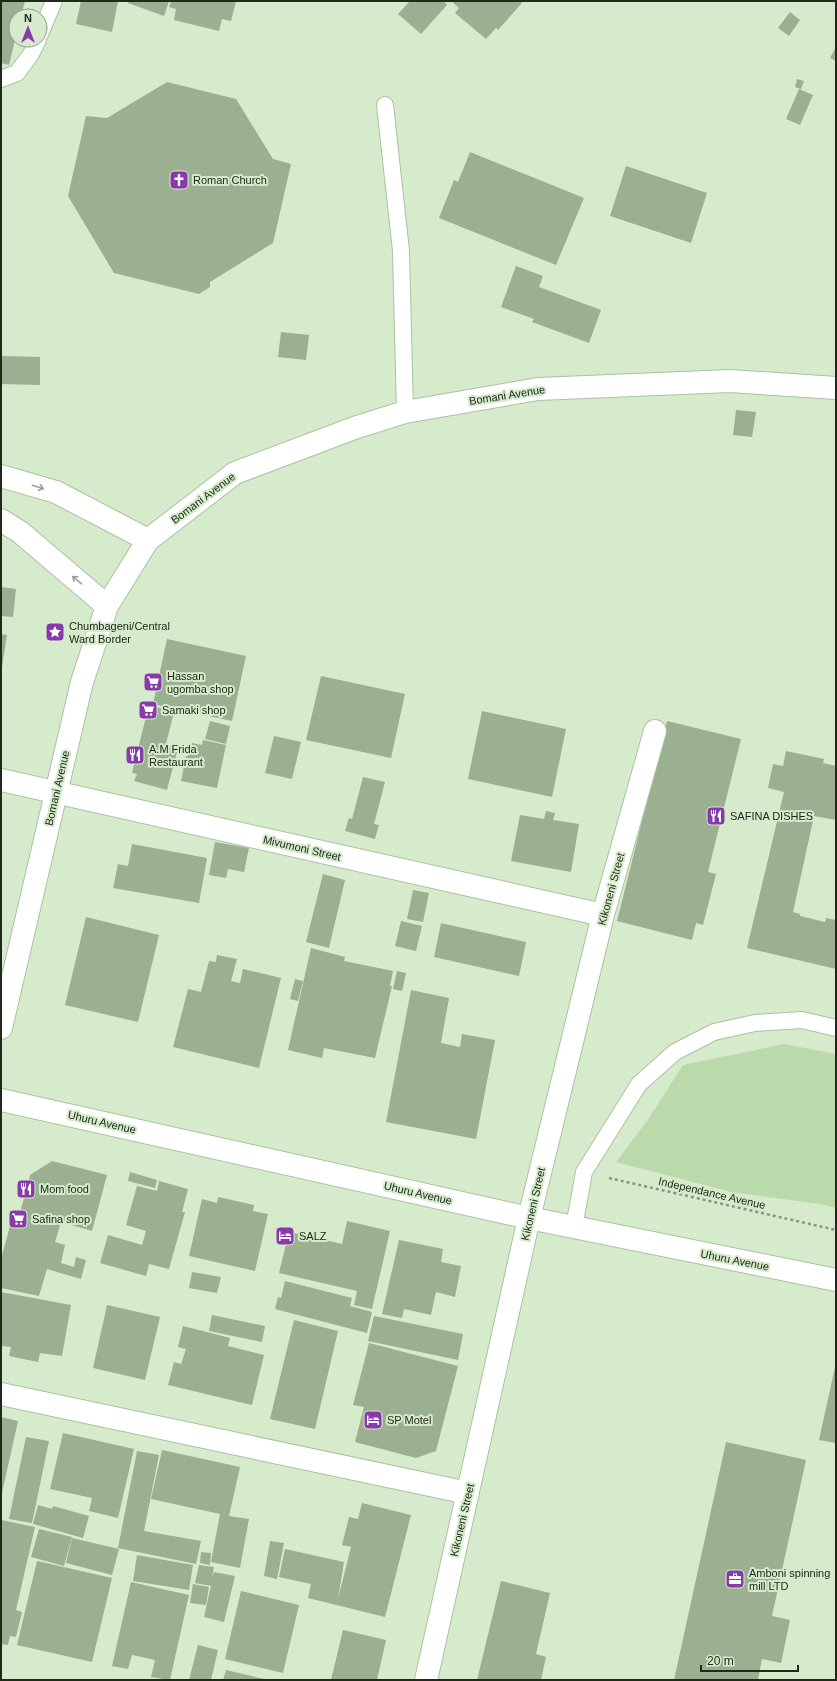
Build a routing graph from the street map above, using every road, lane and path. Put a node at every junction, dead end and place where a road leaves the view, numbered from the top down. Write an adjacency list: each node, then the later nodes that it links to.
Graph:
1 (54, 1): 2 (lane)
2 (48, 15)
3 (34, 48): 4 (lane)
4 (1, 79)
5 (385, 105): 7 (lane)
6 (836, 388): 7 (street, Bomani Avenue)
7 (405, 412): 10 (street, Bomani Avenue)
8 (1, 476): 10 (street, one-way to 10)
9 (1, 520): 11 (street, one-way to 9)
10 (148, 540): 11 (street, Bomani Avenue)
11 (107, 606): 14 (street, Bomani Avenue)
12 (655, 731): 15 (street, Kikoneni Street)
13 (1, 780): 14 (street, Mivumoni Street)
14 (56, 792): 15 (street, Mivumoni Street); 16 (street, Bomani Avenue)
15 (603, 915): 20 (street, Kikoneni Street)
16 (1, 1028)
17 (836, 1028): 19 (lane)
18 (1, 1100): 20 (street, Uhuru Avenue)
19 (584, 1172): 21 (lane); 22 (path, Independance Avenue)
20 (529, 1218): 21 (street, Uhuru Avenue); 25 (street, Kikoneni Street)
21 (574, 1227): 23 (street, Uhuru Avenue)
22 (836, 1230)
23 (836, 1280)
24 (1, 1394): 25 (street)
25 (468, 1493): 26 (street, Kikoneni Street)
26 (426, 1680)

